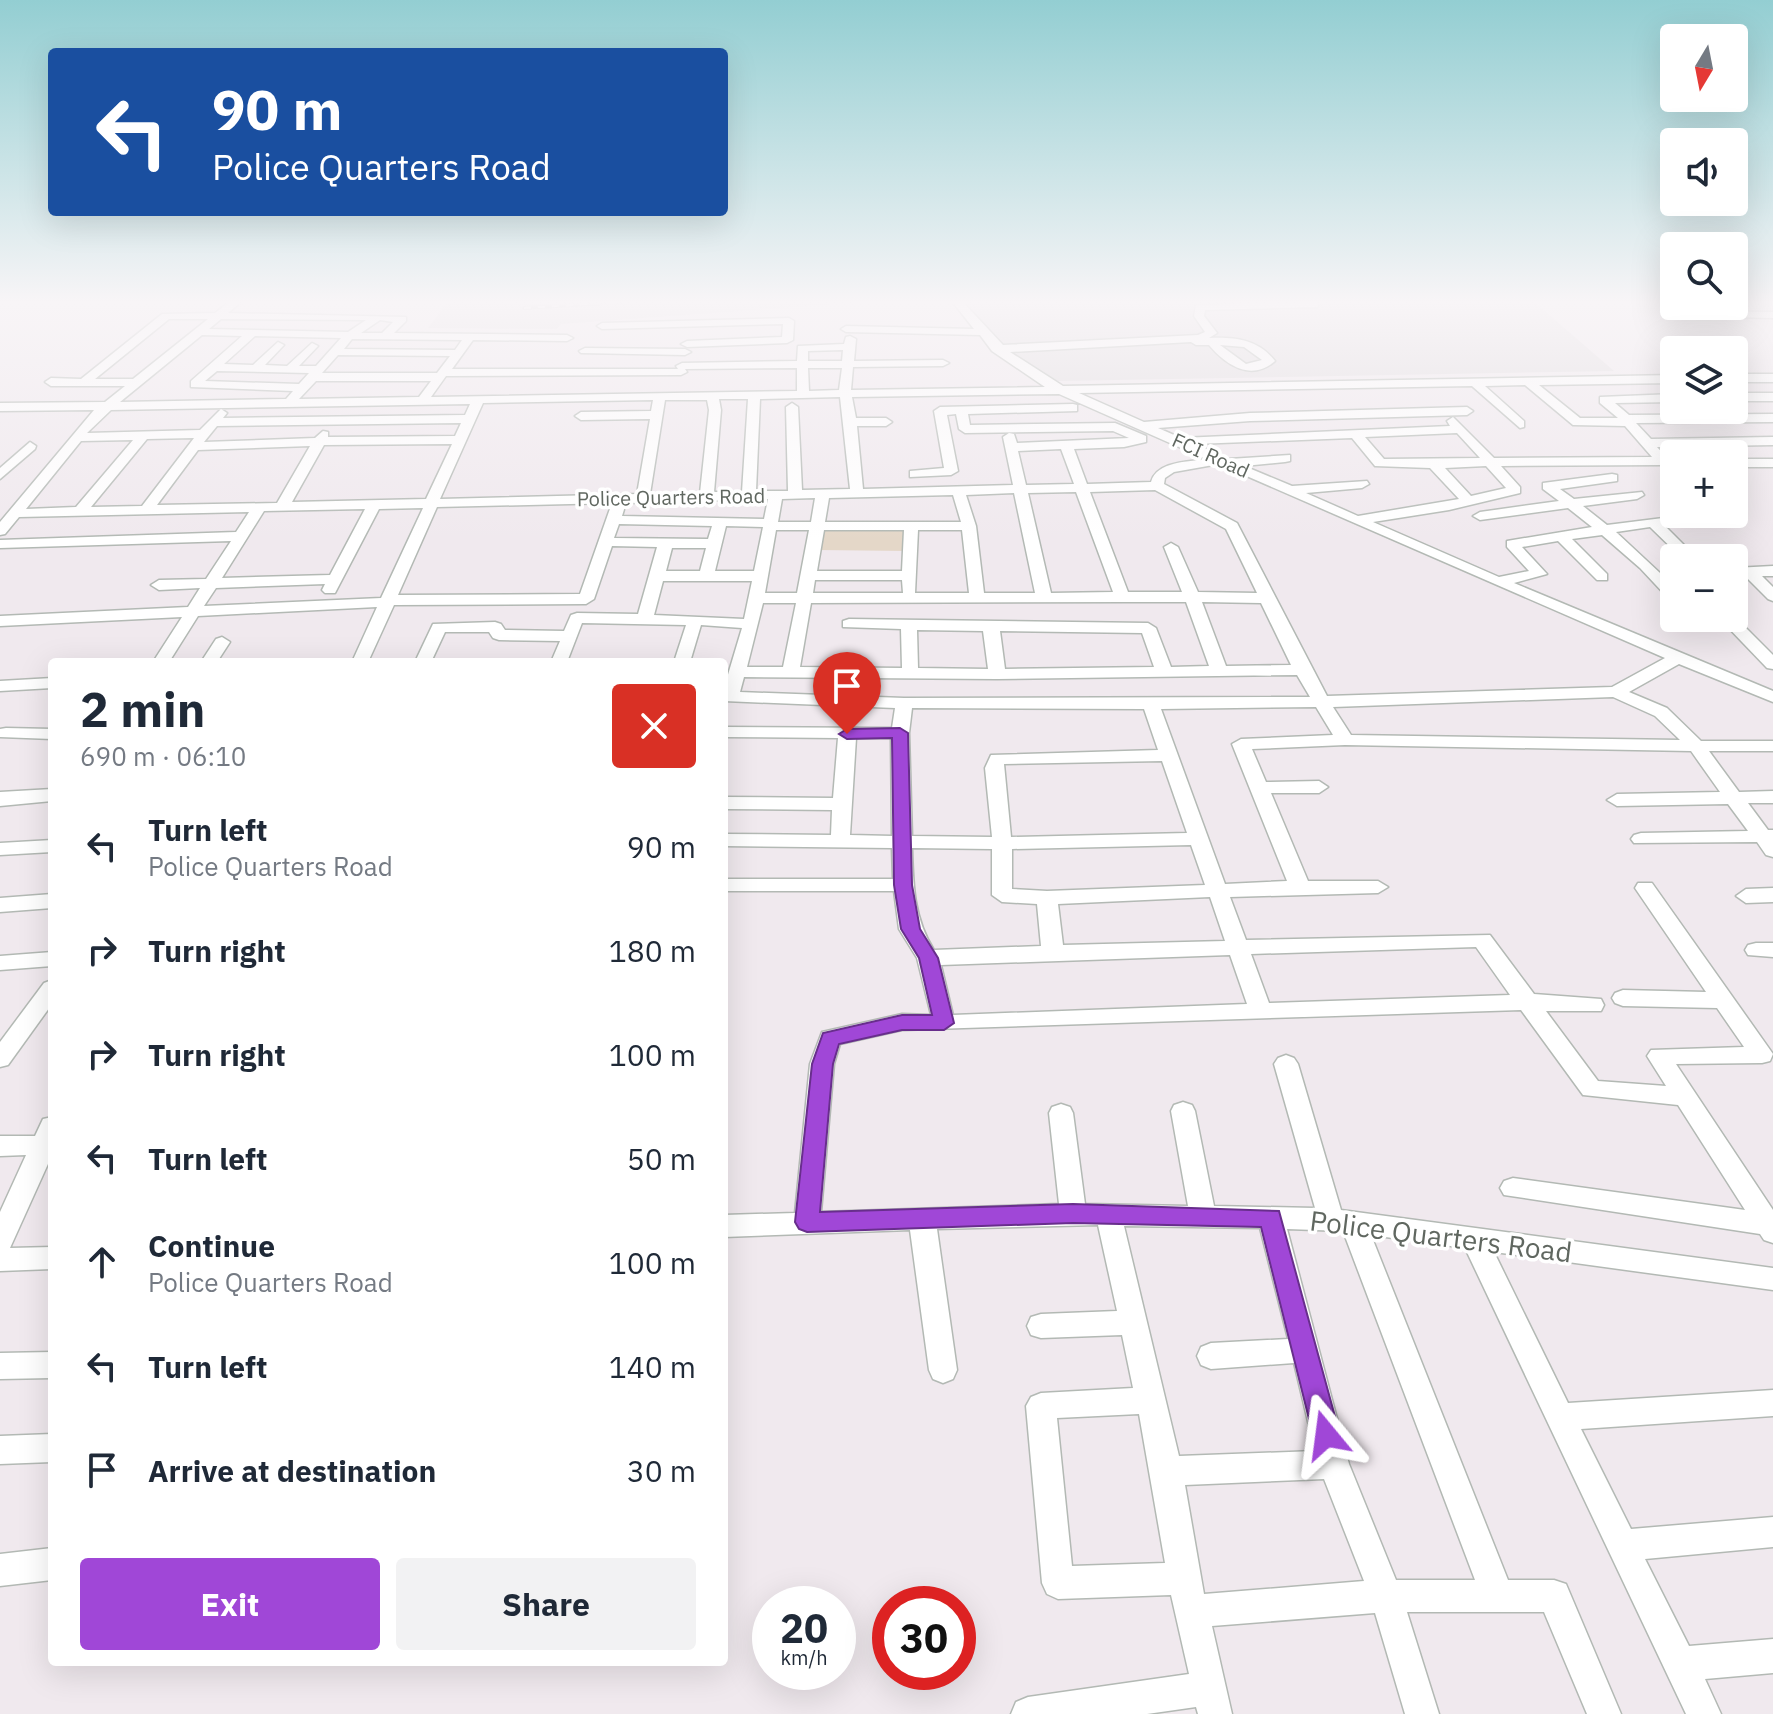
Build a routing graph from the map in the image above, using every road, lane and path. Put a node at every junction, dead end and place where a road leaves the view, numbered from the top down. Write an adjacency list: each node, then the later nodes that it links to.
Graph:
1 (87, 380): 17 (street)
2 (142, 380): 18 (street)
3 (200, 380): 19 (street)
4 (310, 380): 20 (street)
5 (438, 380): 40 (street)
6 (680, 380): 32 (street)
7 (803, 380): 27 (street)
8 (846, 380): 25 (street)
9 (896, 380): 26 (street)
10 (947, 380): 23 (street)
11 (1040, 380): 22 (street)
12 (1630, 380): 13 (street)
13 (1584, 381): 16 (street); 38 (street)
14 (51, 382): 17 (street)
15 (1474, 382): 16 (street); 21 (street); 63 (street)
16 (1528, 382): 59 (street)
17 (83, 383): 18 (street)
18 (138, 383): 44 (street)
19 (195, 384): 20 (street); 43 (street)
20 (302, 388): 41 (street)
21 (1374, 389): 22 (street); 28 (street); 36 (street); 52 (street)
22 (1061, 390): 24 (street, FCI Road); 66 (street, FCI Road)
23 (950, 391): 24 (street, FCI Road); 26 (street, FCI Road)
24 (995, 391): 49 (street)
25 (845, 392): 26 (street, FCI Road); 27 (street, FCI Road); 61 (street)
26 (898, 392)
27 (803, 393): 29 (street, FCI Road)
28 (1446, 393)
29 (754, 394): 30 (street, FCI Road); 106 (street)
30 (712, 395): 32 (street, FCI Road); 110 (street)
31 (660, 396): 32 (street, FCI Road); 37 (street, FCI Road); 53 (street)
32 (676, 396)
33 (1748, 397): 34 (street)
34 (1773, 397)
35 (1660, 398): 38 (street)
36 (1156, 399)
37 (478, 400): 40 (street, FCI Road); 57 (street)
38 (1604, 400): 59 (street)
39 (344, 401): 40 (street, FCI Road); 41 (street, FCI Road); 58 (street)
40 (422, 401)
41 (289, 403): 42 (street, FCI Road)
42 (229, 404): 43 (street, FCI Road); 60 (street)
43 (171, 405): 44 (street, FCI Road)
44 (108, 406): 48 (street, FCI Road); 71 (street)
45 (792, 407): 108 (street)
46 (1240, 407): 55 (street)
47 (1073, 408): 49 (street)
48 (3, 410)
49 (1001, 410): 50 (street); 65 (street)
50 (961, 411): 65 (street); 93 (street)
51 (1467, 411): 52 (street)
52 (1395, 413): 55 (street)
53 (657, 415): 54 (street); 111 (street)
54 (581, 416)
55 (1250, 417): 66 (street); 72 (street)
56 (1773, 418): 59 (street)
57 (470, 419): 58 (street); 73 (street)
58 (333, 420): 60 (street); 76 (street)
59 (1627, 420): 77 (street)
60 (213, 422): 70 (street)
61 (850, 422): 62 (street); 103 (street)
62 (886, 422)
63 (1520, 424)
64 (1115, 427): 65 (street); 66 (street); 66 (street)
65 (1006, 428): 81 (street)
66 (1139, 428): 74 (street, FCI Road); 78 (street); 92 (street)
67 (1405, 430): 68 (street); 82 (street); 89 (street)
68 (1354, 432): 72 (street); 82 (street)
69 (145, 434): 70 (street); 71 (street); 121 (street)
70 (204, 434): 80 (street)
71 (78, 437): 122 (street)
72 (1271, 437): 74 (street)
73 (460, 440): 76 (street); 114 (street)
74 (1180, 441): 88 (street, FCI Road)
75 (1773, 441): 77 (street)
76 (319, 442): 80 (street); 84 (street)
77 (1647, 443): 83 (street)
78 (1066, 445): 81 (street); 99 (street)
79 (30, 446): 95 (street)
80 (194, 446): 86 (street)
81 (1012, 447): 100 (street)
82 (1424, 452): 89 (street); 113 (street)
83 (1660, 454)
84 (310, 455): 86 (street); 117 (street)
85 (1285, 458): 88 (street)
86 (183, 460): 119 (street)
87 (1660, 461): 89 (street)
88 (1226, 462): 92 (street); 102 (street, FCI Road)
89 (1490, 462): 105 (street)
90 (1748, 463): 91 (street)
91 (1773, 463)
92 (1198, 464): 98 (street)
93 (951, 471): 94 (street); 101 (street)
94 (915, 474)
95 (0, 475)
96 (1612, 478): 116 (street)
97 (1362, 484): 102 (street)
98 (1157, 486): 99 (street); 167 (street)
99 (1081, 487): 100 (street); 164 (street)
100 (1022, 488): 101 (street); 163 (street)
101 (955, 490): 103 (street); 132 (street)
102 (1290, 490): 125 (street, FCI Road)
103 (857, 493): 104 (street)
104 (823, 494): 108 (street); 130 (street)
105 (1499, 494): 113 (street); 120 (street)
106 (749, 495): 107 (street, Police Quarters Road); 110 (street, Police Quarters Road)
107 (776, 495): 108 (street); 129 (street, Police Quarters Road)
108 (795, 495)
109 (1637, 495): 116 (street)
110 (707, 496): 111 (street, Police Quarters Road)
111 (643, 497): 112 (street, Police Quarters Road)
112 (621, 498): 114 (street, Police Quarters Road); 124 (street)
113 (1468, 501): 125 (street)
114 (432, 502): 115 (street, Police Quarters Road); 169 (street)
115 (375, 503): 117 (street, Police Quarters Road); 154 (street)
116 (1570, 503): 120 (street); 133 (street)
117 (283, 505): 118 (street, Police Quarters Road)
118 (260, 506): 119 (street, Police Quarters Road); 135 (street)
119 (147, 509): 121 (street, Police Quarters Road)
120 (1525, 510): 123 (street)
121 (80, 511): 122 (street, Police Quarters Road)
122 (10, 512): 134 (street)
123 (1480, 516)
124 (613, 520): 127 (street); 137 (street)
125 (1357, 520): 156 (street, FCI Road)
126 (1660, 521): 128 (street)
127 (720, 522): 129 (street); 140 (street)
128 (1653, 522): 133 (street); 141 (street)
129 (771, 524): 130 (street); 150 (street, Police Quarters Road)
130 (819, 526): 131 (street); 147 (street)
131 (911, 526): 132 (street); 151 (street)
132 (969, 526): 162 (street)
133 (1605, 528): 136 (street); 145 (street)
134 (0, 531)
135 (241, 536): 139 (street); 157 (street)
136 (1561, 536): 152 (street); 156 (street)
137 (605, 542): 138 (street); 168 (street)
138 (666, 543): 140 (street); 148 (street)
139 (0, 544)
140 (714, 544): 149 (street)
141 (1676, 544)
142 (1171, 547): 165 (street)
143 (1773, 571): 144 (street)
144 (1748, 572)
145 (1656, 574): 146 (street); 155 (street)
146 (1660, 574)
147 (810, 575): 151 (street); 160 (street)
148 (657, 576): 149 (street); 173 (street)
149 (706, 576): 150 (street)
150 (760, 576): 166 (street, Police Quarters Road)
151 (909, 576): 161 (street)
152 (1602, 577)
153 (1748, 577): 159 (street)
154 (336, 579): 157 (street); 170 (street)
155 (1660, 579)
156 (1497, 582): 183 (street, FCI Road)
157 (212, 584): 158 (street); 171 (street)
158 (159, 585)
159 (1773, 596)
160 (806, 597): 161 (street); 166 (street); 192 (street)
161 (909, 597): 162 (street)
162 (977, 597): 163 (street)
163 (1044, 597): 164 (street)
164 (1122, 597): 165 (street)
165 (1192, 597): 167 (street); 195 (street)
166 (756, 598): 176 (street, Police Quarters Road)
167 (1267, 598): 191 (street)
168 (586, 599): 169 (street); 172 (street)
169 (388, 601): 170 (street); 186 (street)
170 (323, 604): 171 (street)
171 (194, 613): 175 (street); 184 (street)
172 (577, 618): 173 (street); 181 (street)
173 (645, 619): 174 (street)
174 (695, 620): 176 (street); 189 (street)
175 (0, 621)
176 (751, 624): 194 (street, Police Quarters Road)
177 (849, 624): 178 (street)
178 (909, 624): 179 (street); 193 (street)
179 (991, 627): 196 (street); 197 (street)
180 (1741, 632): 190 (street)
181 (570, 636): 187 (street); 188 (street)
182 (222, 642): 185 (street)
183 (1679, 657): 198 (street, FCI Road); 202 (street)
184 (164, 658)
185 (212, 658)
186 (362, 658)
187 (425, 658)
188 (561, 658)
189 (683, 658)
190 (1773, 664)
191 (1302, 670): 195 (street); 206 (street)
192 (791, 671): 193 (street); 194 (street)
193 (910, 671): 197 (street)
194 (737, 672): 203 (street, Police Quarters Road)
195 (1220, 672): 196 (street)
196 (1165, 673): 197 (street)
197 (997, 674)
198 (1728, 676): 199 (street); 205 (street, FCI Road)
199 (1773, 676)
200 (48, 683): 201 (street)
201 (0, 686)
202 (1616, 692): 206 (street, Police Quarters Road); 215 (street)
203 (728, 694)
204 (728, 697): 207 (street, Police Quarters Road)
205 (1773, 697)
206 (1323, 702): 208 (street, Police Quarters Road); 214 (street)
207 (904, 703): 208 (street, Police Quarters Road); 211 (street)
208 (1151, 705): 217 (street)
209 (728, 732): 213 (street)
210 (6, 733): 212 (street)
211 (900, 733): 213 (street); 231 (street)
212 (48, 734)
213 (847, 734): 226 (street)
214 (1345, 740): 215 (street); 219 (street)
215 (1696, 746): 216 (street); 221 (street)
216 (1773, 746)
217 (1169, 755): 227 (street); 233 (street)
218 (1319, 787): 219 (street)
219 (1260, 788): 238 (street)
220 (48, 795): 223 (street)
221 (1731, 796): 222 (street); 224 (street); 232 (street)
222 (1773, 797)
223 (0, 800)
224 (1617, 800)
225 (728, 803): 226 (street)
226 (842, 804): 230 (street)
227 (1200, 839): 233 (street); 241 (street)
228 (1641, 839): 232 (street)
229 (728, 840): 230 (street)
230 (840, 840): 231 (street)
231 (904, 841): 233 (street); 237 (street)
232 (1769, 841)
233 (1002, 843): 244 (street)
234 (48, 846): 235 (street)
235 (0, 849)
236 (728, 885): 237 (street)
237 (903, 885): 249 (street)
238 (1300, 887): 239 (street); 241 (street)
239 (1378, 887)
240 (1645, 888): 254 (street)
241 (1215, 890): 244 (street); 247 (street)
242 (1773, 895): 243 (street)
243 (1746, 896)
244 (1047, 898): 248 (street)
245 (48, 901): 246 (street)
246 (0, 905)
247 (1237, 949): 248 (street); 255 (street); 257 (street)
248 (1053, 953): 249 (street)
249 (928, 958): 258 (street)
250 (48, 959): 251 (street)
251 (0, 963)
252 (48, 993): 259 (street)
253 (1623, 998): 254 (street)
254 (1725, 1000): 261 (street)
255 (1528, 1002): 256 (street); 257 (street); 261 (street)
256 (1593, 1005)
257 (1261, 1012): 258 (street)
258 (944, 1023): 273 (street)
259 (0, 1059)
260 (1286, 1064): 272 (street)
261 (1685, 1097): 275 (street)
262 (1183, 1111): 269 (street)
263 (1061, 1113): 267 (street)
264 (48, 1139): 265 (street); 277 (street)
265 (0, 1146)
266 (1513, 1188): 275 (street)
267 (1073, 1214): 268 (street, Police Quarters Road); 271 (street, Police Quarters Road)
268 (1109, 1216): 269 (street, Police Quarters Road); 281 (street)
269 (1203, 1217): 270 (street, Police Quarters Road)
270 (1271, 1218): 272 (street, Police Quarters Road); 283 (street)
271 (922, 1219): 273 (street, Police Quarters Road); 287 (street)
272 (1341, 1220): 276 (street, Police Quarters Road); 300 (street)
273 (807, 1222): 274 (street, Police Quarters Road)
274 (728, 1226)
275 (1770, 1228)
276 (1473, 1237): 280 (street, Police Quarters Road); 290 (street)
277 (0, 1241)
278 (48, 1258): 279 (street)
279 (0, 1260)
280 (1773, 1279)
281 (1135, 1323): 282 (street); 288 (street)
282 (1041, 1326)
283 (1303, 1350): 284 (street); 293 (street)
284 (1211, 1356)
285 (48, 1365): 286 (street)
286 (0, 1366)
287 (943, 1370)
288 (1151, 1400): 294 (street); 299 (street)
289 (1773, 1403): 290 (street)
290 (1559, 1417): 296 (street)
291 (48, 1448): 292 (street)
292 (0, 1450)
293 (1334, 1464): 294 (street); 301 (street)
294 (1167, 1471): 299 (street)
295 (1773, 1532): 296 (street)
296 (1623, 1545): 304 (street)
297 (48, 1564): 298 (street)
298 (0, 1570)
299 (1184, 1578): 302 (street)
300 (1497, 1594): 301 (street); 308 (street)
301 (1386, 1596): 302 (street); 307 (street)
302 (1194, 1611): 305 (street)
303 (1773, 1656): 304 (street)
304 (1680, 1664): 309 (street)
305 (1211, 1701): 306 (street)
306 (1028, 1714)
307 (1422, 1714)
308 (1604, 1714)
309 (1704, 1714)

